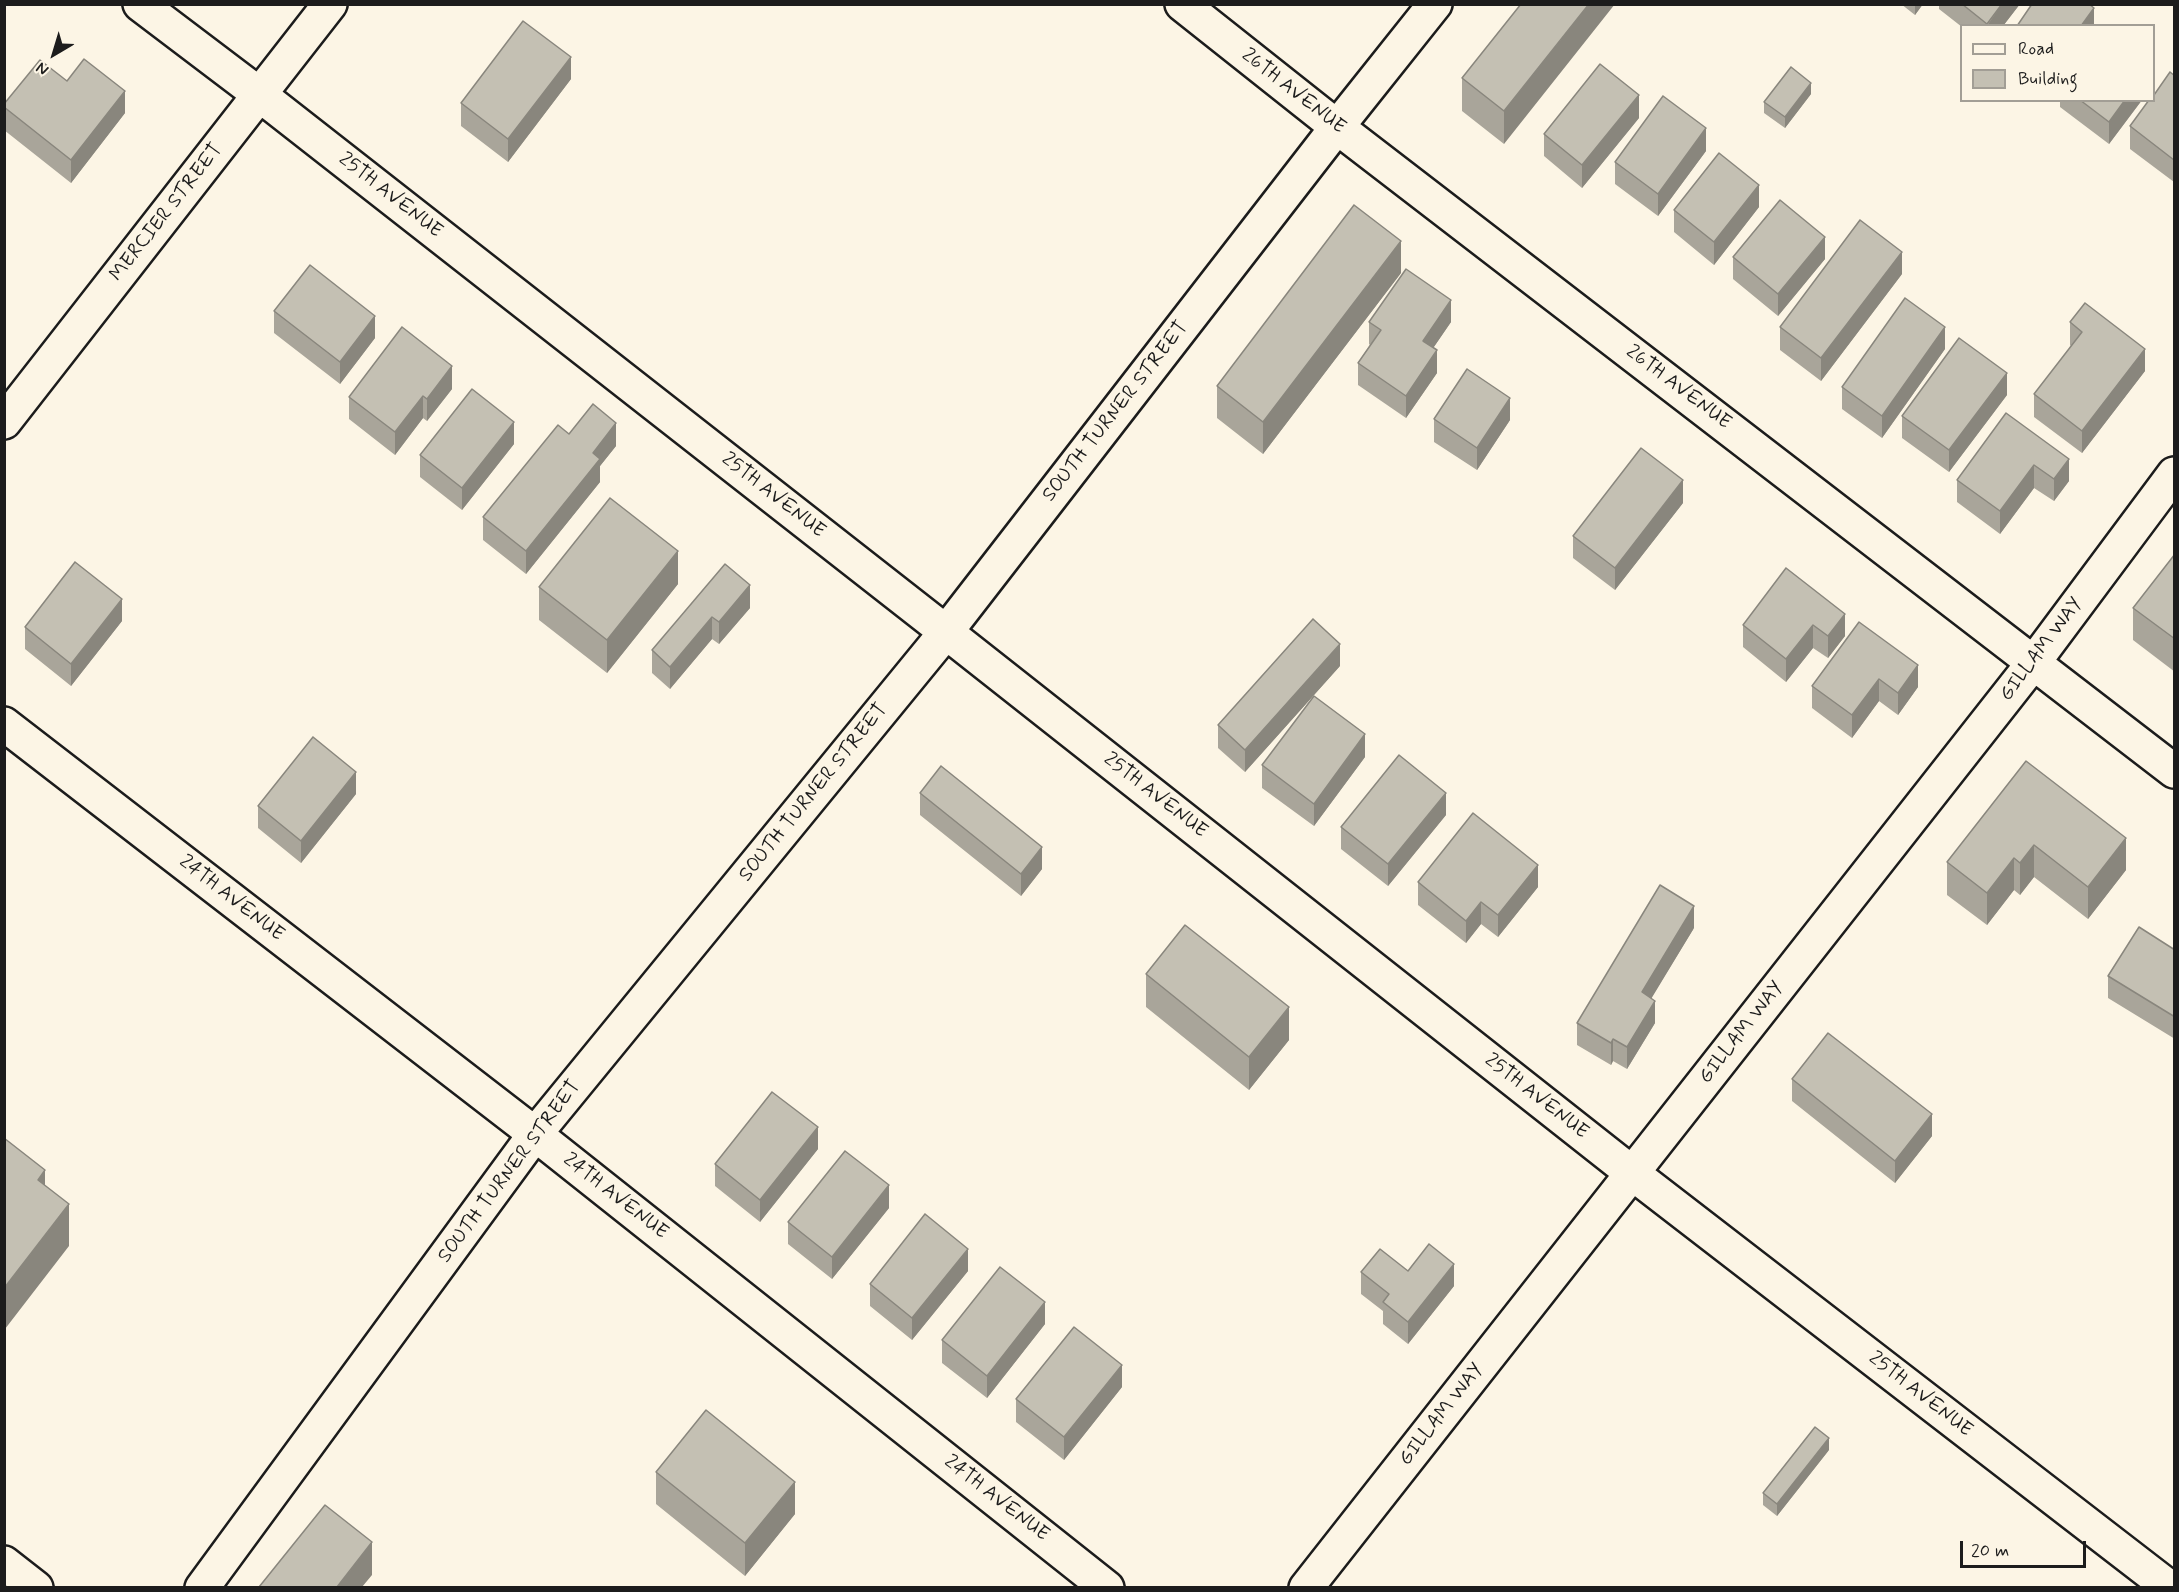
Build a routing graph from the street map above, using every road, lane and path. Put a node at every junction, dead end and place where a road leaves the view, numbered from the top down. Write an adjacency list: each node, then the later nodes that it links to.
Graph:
1 (140, 4): 5 (street, 25TH AVENUE)
2 (330, 4): 5 (street, MERCIER STREET)
3 (1182, 4): 6 (street, 26TH AVENUE)
4 (1435, 4): 6 (street, SOUTH TURNER STREET)
5 (260, 95): 7 (street, MERCIER STREET); 9 (street, 25TH AVENUE)
6 (1337, 127): 9 (street, SOUTH TURNER STREET); 10 (street, 26TH AVENUE)
7 (4, 422)
8 (2175, 474): 10 (street, GILLAM WAY)
9 (946, 632): 13 (street, SOUTH TURNER STREET); 14 (street, 25TH AVENUE)
10 (2034, 662): 12 (street, 26TH AVENUE); 14 (street, GILLAM WAY)
11 (4, 724): 13 (street, 24TH AVENUE)
12 (2175, 771)
13 (535, 1134): 17 (street, SOUTH TURNER STREET); 18 (street, 24TH AVENUE)
14 (1632, 1173): 19 (street, GILLAM WAY); 20 (street, 25TH AVENUE)
15 (4, 1563): 16 (street)
16 (36, 1587)
17 (202, 1587)
18 (1107, 1587)
19 (1306, 1587)
20 (2170, 1587)

